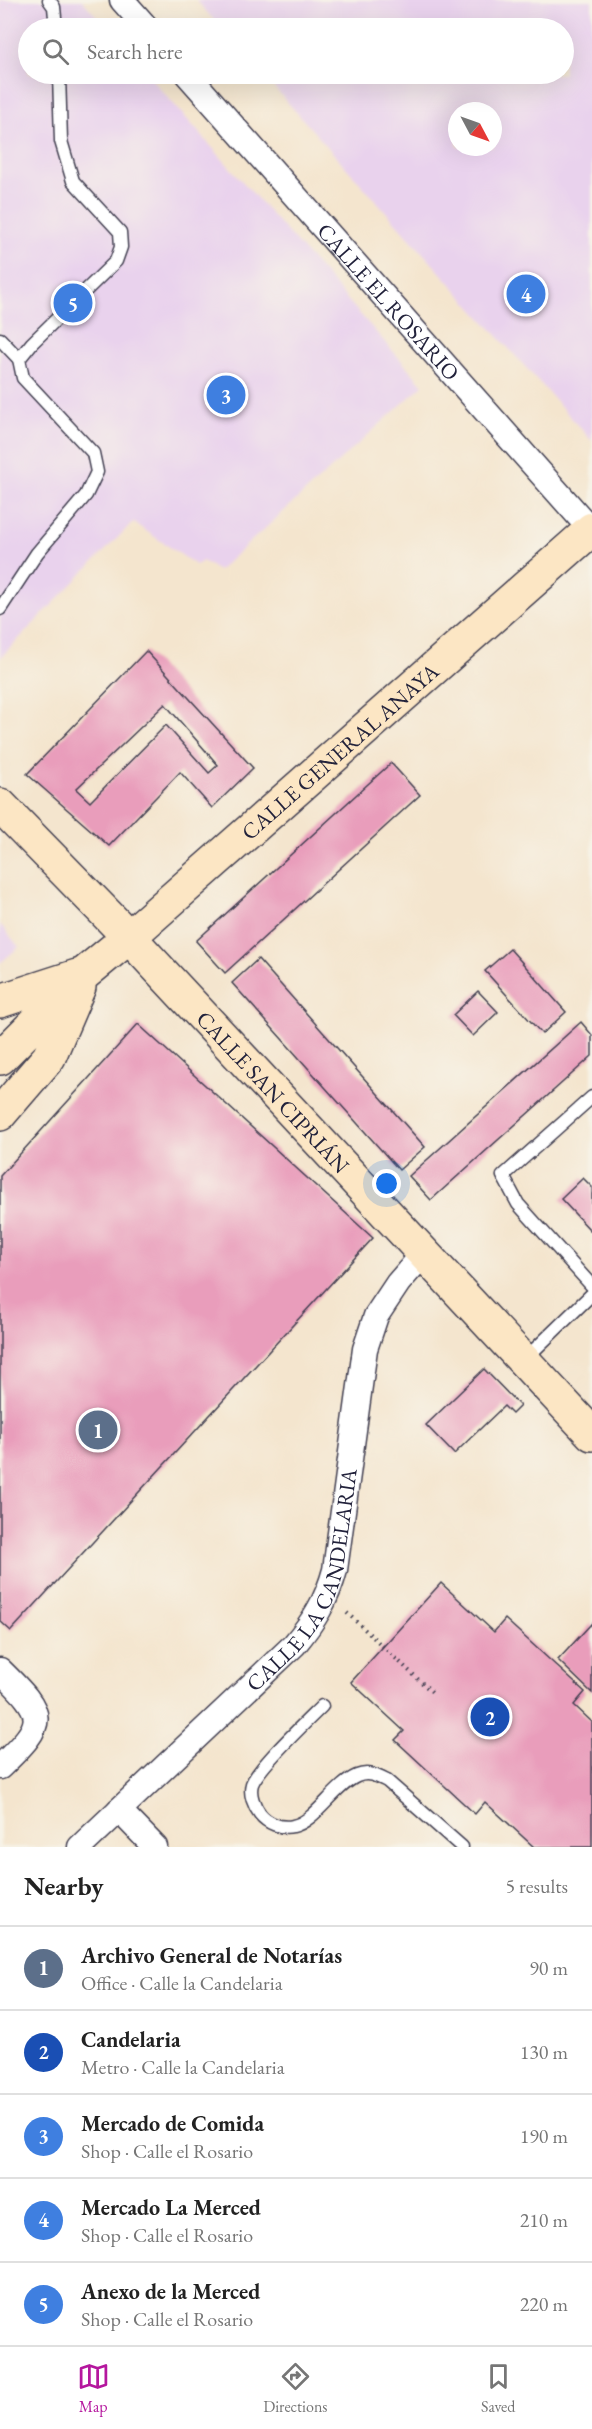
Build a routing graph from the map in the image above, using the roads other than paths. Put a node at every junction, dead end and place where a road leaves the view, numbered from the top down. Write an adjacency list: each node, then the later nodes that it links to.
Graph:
1 (49, 0): 3 (lane)
2 (122, 0): 4 (street)
3 (55, 18)
4 (138, 18)
5 (59, 84): 8 (lane)
6 (196, 84): 9 (street, CALLE EL ROSARIO)
7 (0, 339): 8 (lane)
8 (19, 359): 10 (lane)
9 (592, 530): 12 (street, CALLE GENERAL ANAYA)
10 (0, 609)
11 (0, 805): 12 (street, CALLE SAN CIPRIÁN)
12 (129, 937): 13 (street, CALLE GENERAL ANAYA); 18 (street, CALLE SAN CIPRIÁN)
13 (84, 974): 14 (street, CALLE GENERAL ANAYA); 15 (street, CALLE GENERAL ANAYA); 17 (street, CALLE GENERAL ANAYA)
14 (0, 1001)
15 (0, 1058)
16 (592, 1097): 19 (lane)
17 (0, 1114)
18 (423, 1253): 21 (street, CALLE SAN CIPRIÁN); 26 (street, CALLE LA CANDELARIA)
19 (592, 1286)
20 (592, 1294): 21 (lane)
21 (524, 1361): 22 (street, CALLE SAN CIPRIÁN)
22 (592, 1434)
23 (0, 1670): 25 (street)
24 (322, 1706): 29 (lane)
25 (0, 1767)
26 (119, 1810): 27 (street, CALLE LA CANDELARIA); 28 (street)
27 (80, 1847)
28 (155, 1847)
29 (462, 1847)

